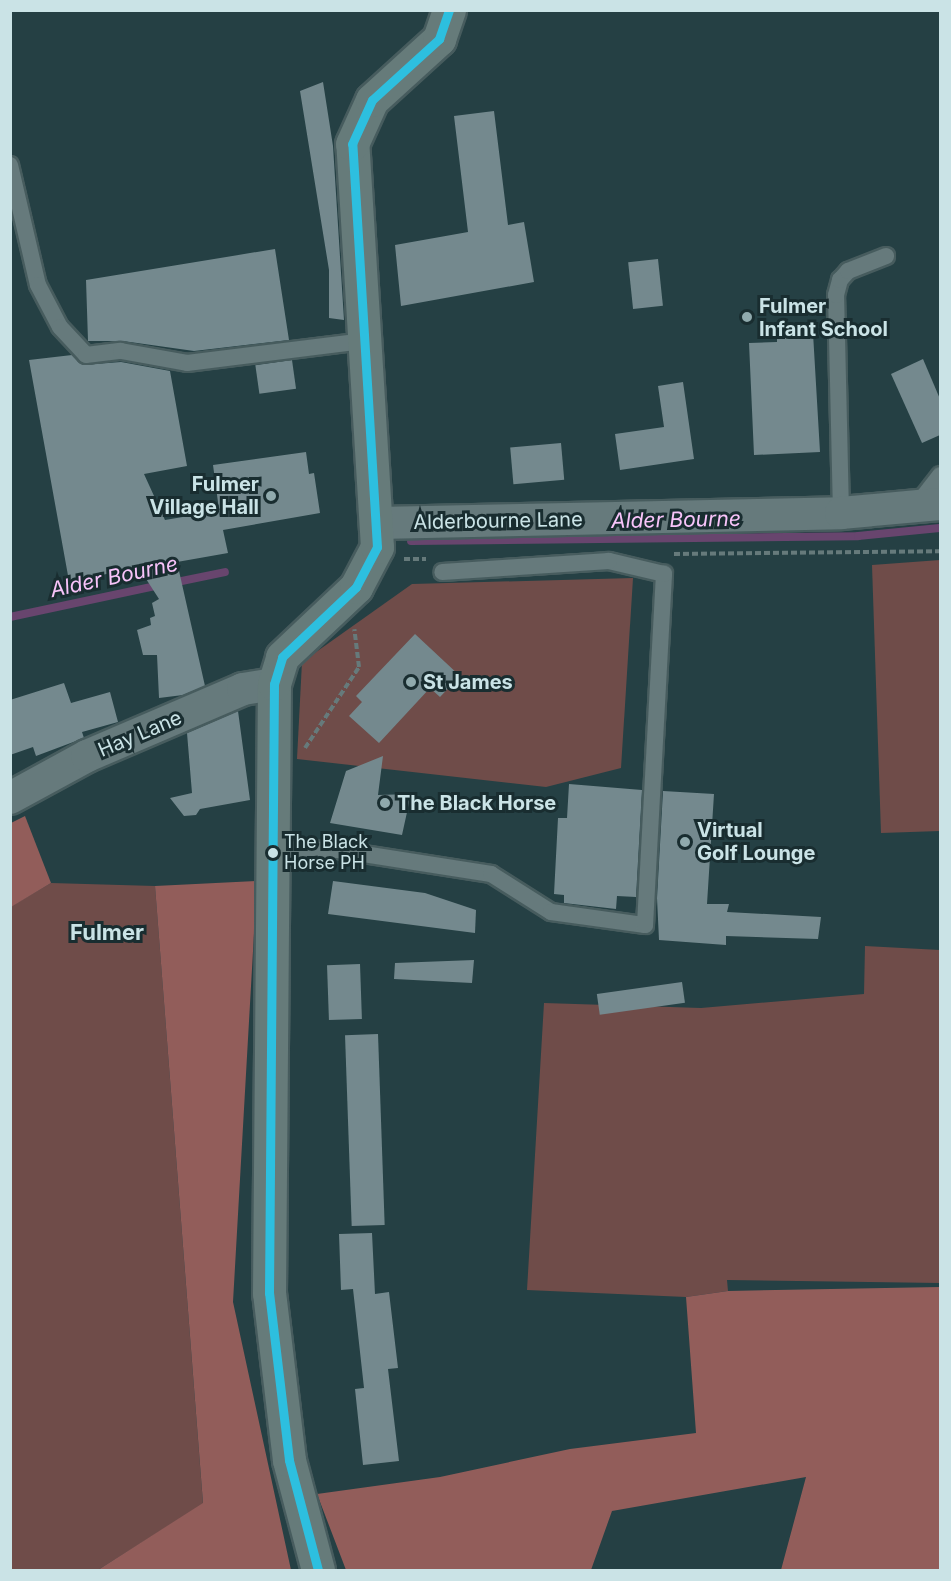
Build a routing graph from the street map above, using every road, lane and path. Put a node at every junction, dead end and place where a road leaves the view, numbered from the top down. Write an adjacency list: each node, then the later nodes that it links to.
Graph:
1 (449, 10): 4 (street)
2 (10, 165): 4 (lane)
3 (886, 256): 7 (lane)
4 (363, 341): 8 (street)
5 (940, 475): 6 (lane)
6 (928, 505): 7 (street, Alderbourne Lane)
7 (841, 513): 8 (street, Alderbourne Lane)
8 (378, 523): 10 (street)
9 (442, 572): 14 (lane)
10 (340, 601): 11 (street); 12 (path)
11 (274, 684): 12 (street); 13 (street, Hay Lane)
12 (273, 768): 14 (street)
13 (10, 798)
14 (271, 849): 15 (street)
15 (318, 1570)

